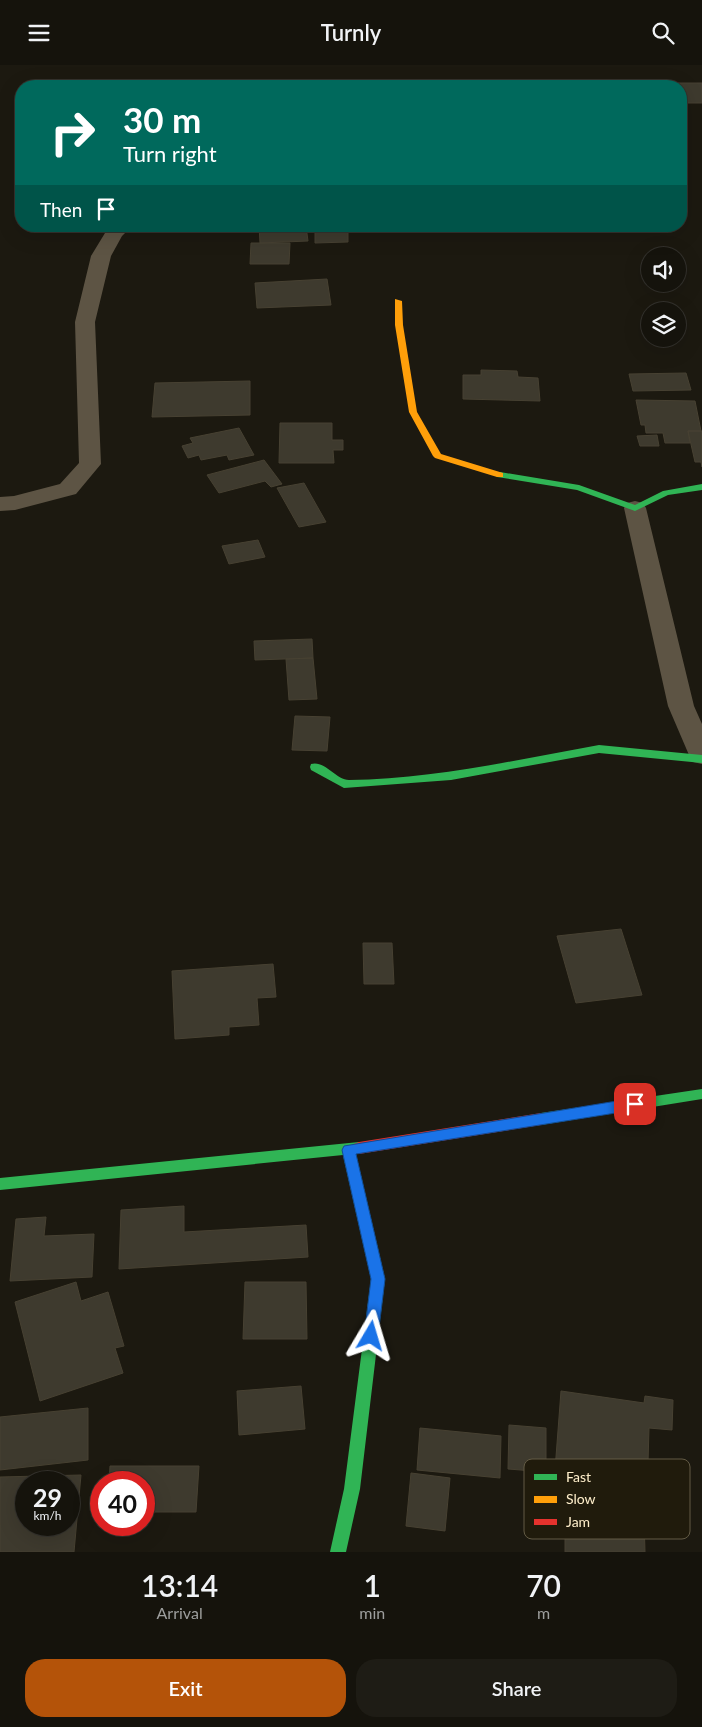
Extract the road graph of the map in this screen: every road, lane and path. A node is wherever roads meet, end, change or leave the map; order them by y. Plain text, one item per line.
1 (115, 232) edge
2 (398, 301) dead end
3 (702, 487) edge
4 (0, 504) edge
5 (635, 508) junction
6 (702, 757) edge
7 (315, 767) dead end
8 (702, 1094) edge
9 (348, 1150) junction
10 (0, 1184) edge
11 (338, 1552) edge

1 - 4 street
2 - 5 street
3 - 5 street
5 - 6 street
6 - 7 street
8 - 9 street
9 - 10 street
9 - 11 street

